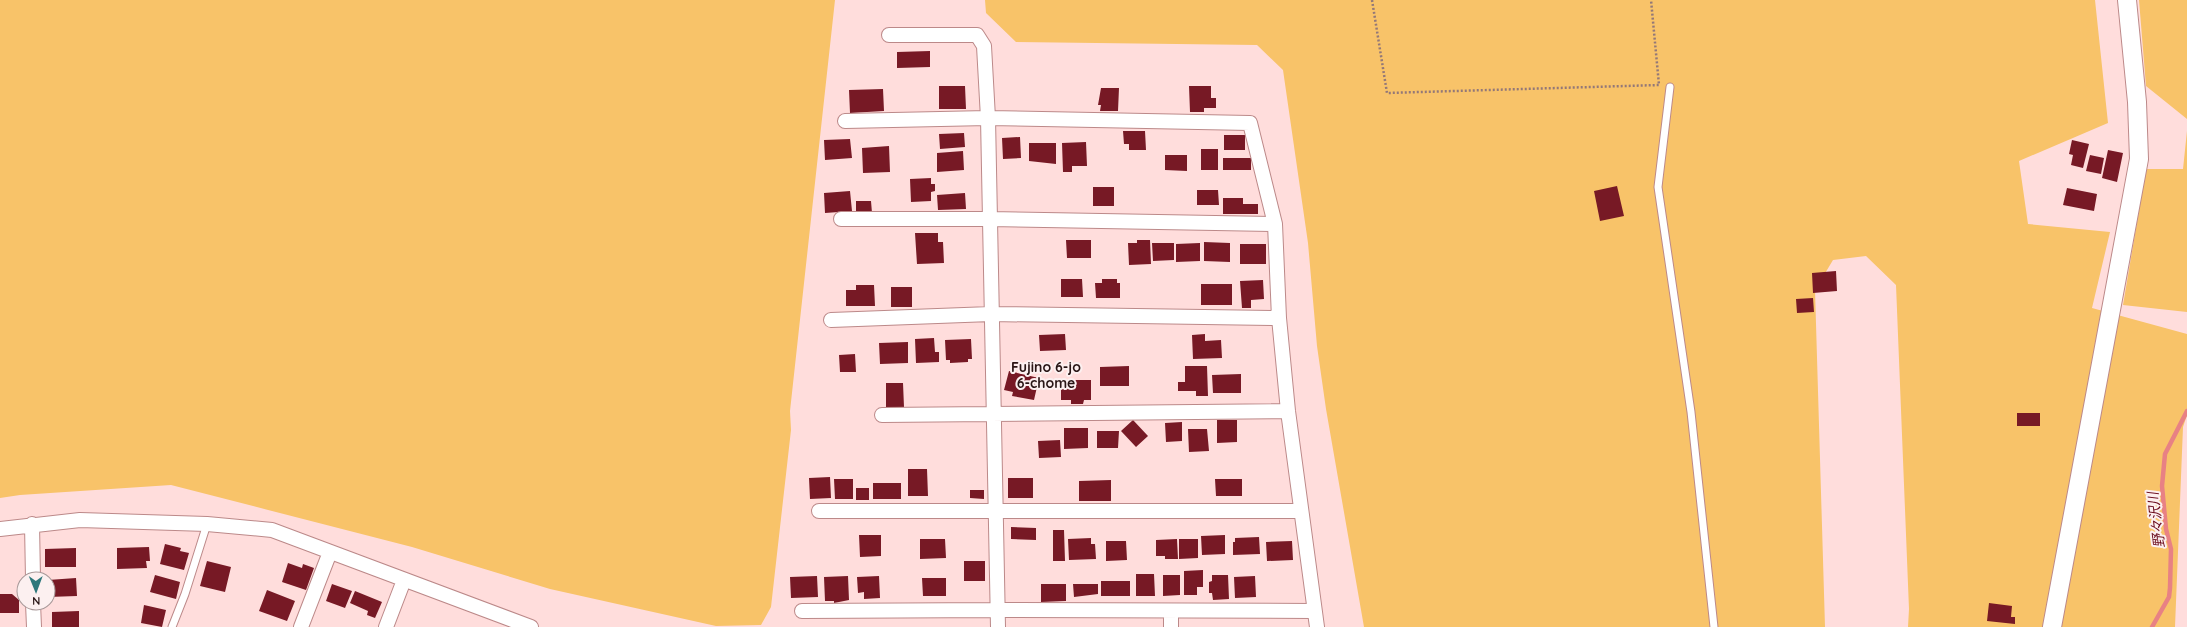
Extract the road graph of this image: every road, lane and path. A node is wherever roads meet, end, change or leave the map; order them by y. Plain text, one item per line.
1 (1372, 0) edge
2 (1651, 0) edge
3 (2127, 0) edge
4 (889, 35) dead end
5 (1670, 87) dead end
6 (988, 118) junction
7 (845, 121) dead end
8 (841, 219) dead end
9 (989, 219) junction
10 (1275, 224) junction
11 (991, 314) junction
12 (1279, 318) junction
13 (832, 320) dead end
14 (1288, 411) junction
15 (994, 412) junction
16 (882, 415) dead end
17 (996, 510) junction
18 (819, 511) dead end
19 (1301, 511) junction
20 (32, 524) junction
21 (207, 524) junction
22 (0, 529) edge
23 (330, 552) junction
24 (33, 571) edge
25 (404, 580) junction
26 (998, 610) junction
27 (33, 611) edge
28 (802, 611) dead end
29 (1171, 611) junction
30 (1314, 611) junction
31 (34, 627) edge
32 (172, 627) edge
33 (301, 627) edge
34 (386, 627) edge
35 (531, 627) edge
36 (998, 627) edge
37 (1171, 627) edge
38 (1317, 627) edge
39 (1714, 627) edge
40 (2052, 627) edge

1 - 2 path
3 - 40 street
4 - 6 street
5 - 39 lane
6 - 7 street
6 - 9 street
6 - 10 street
8 - 9 street
9 - 10 street
9 - 11 street
10 - 12 street
11 - 12 street
11 - 13 street
11 - 15 street
12 - 14 street
14 - 15 street
14 - 19 street
15 - 16 street
15 - 17 street
17 - 18 street
17 - 19 street
17 - 26 street
19 - 30 street
20 - 21 street
20 - 22 street
20 - 24 street
21 - 23 street
21 - 32 lane
23 - 25 street
23 - 33 street
25 - 34 street
25 - 35 street
26 - 28 street
26 - 29 street
26 - 36 street
27 - 31 street
29 - 30 street
29 - 37 street
30 - 38 street

